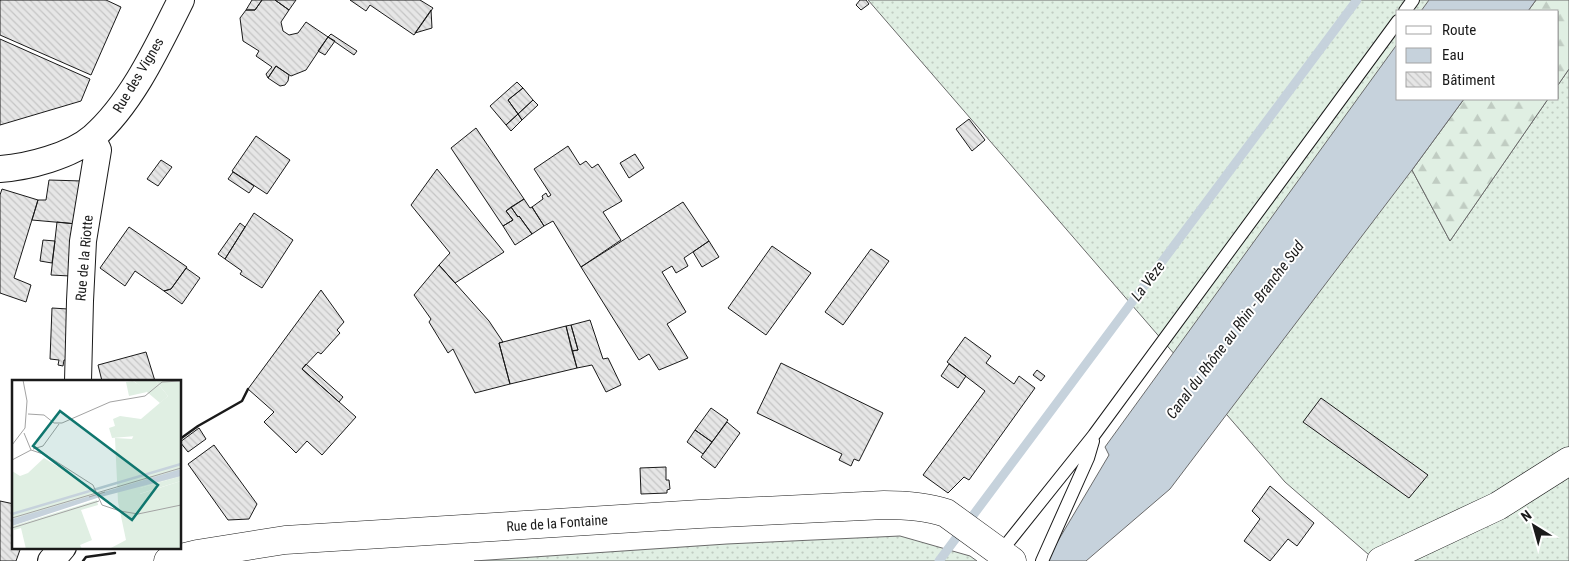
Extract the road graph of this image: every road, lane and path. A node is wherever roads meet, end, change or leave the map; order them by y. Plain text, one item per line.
1 (181, 0) edge
2 (1396, 24) edge
3 (92, 138) junction
4 (0, 169) edge
5 (78, 380) edge
6 (1094, 435) junction
7 (1569, 461) edge
8 (62, 548) edge
9 (1000, 555) edge
10 (51, 561) edge
11 (168, 561) edge
12 (1042, 561) edge
13 (1381, 561) edge

1 - 3 street, Rue des Vignes
2 - 6 lane
3 - 4 street, Rue des Vignes
3 - 5 street, Rue de la Riotte
6 - 9 lane
6 - 12 lane
7 - 13 street
8 - 10 street
9 - 11 street, Rue de la Fontaine

